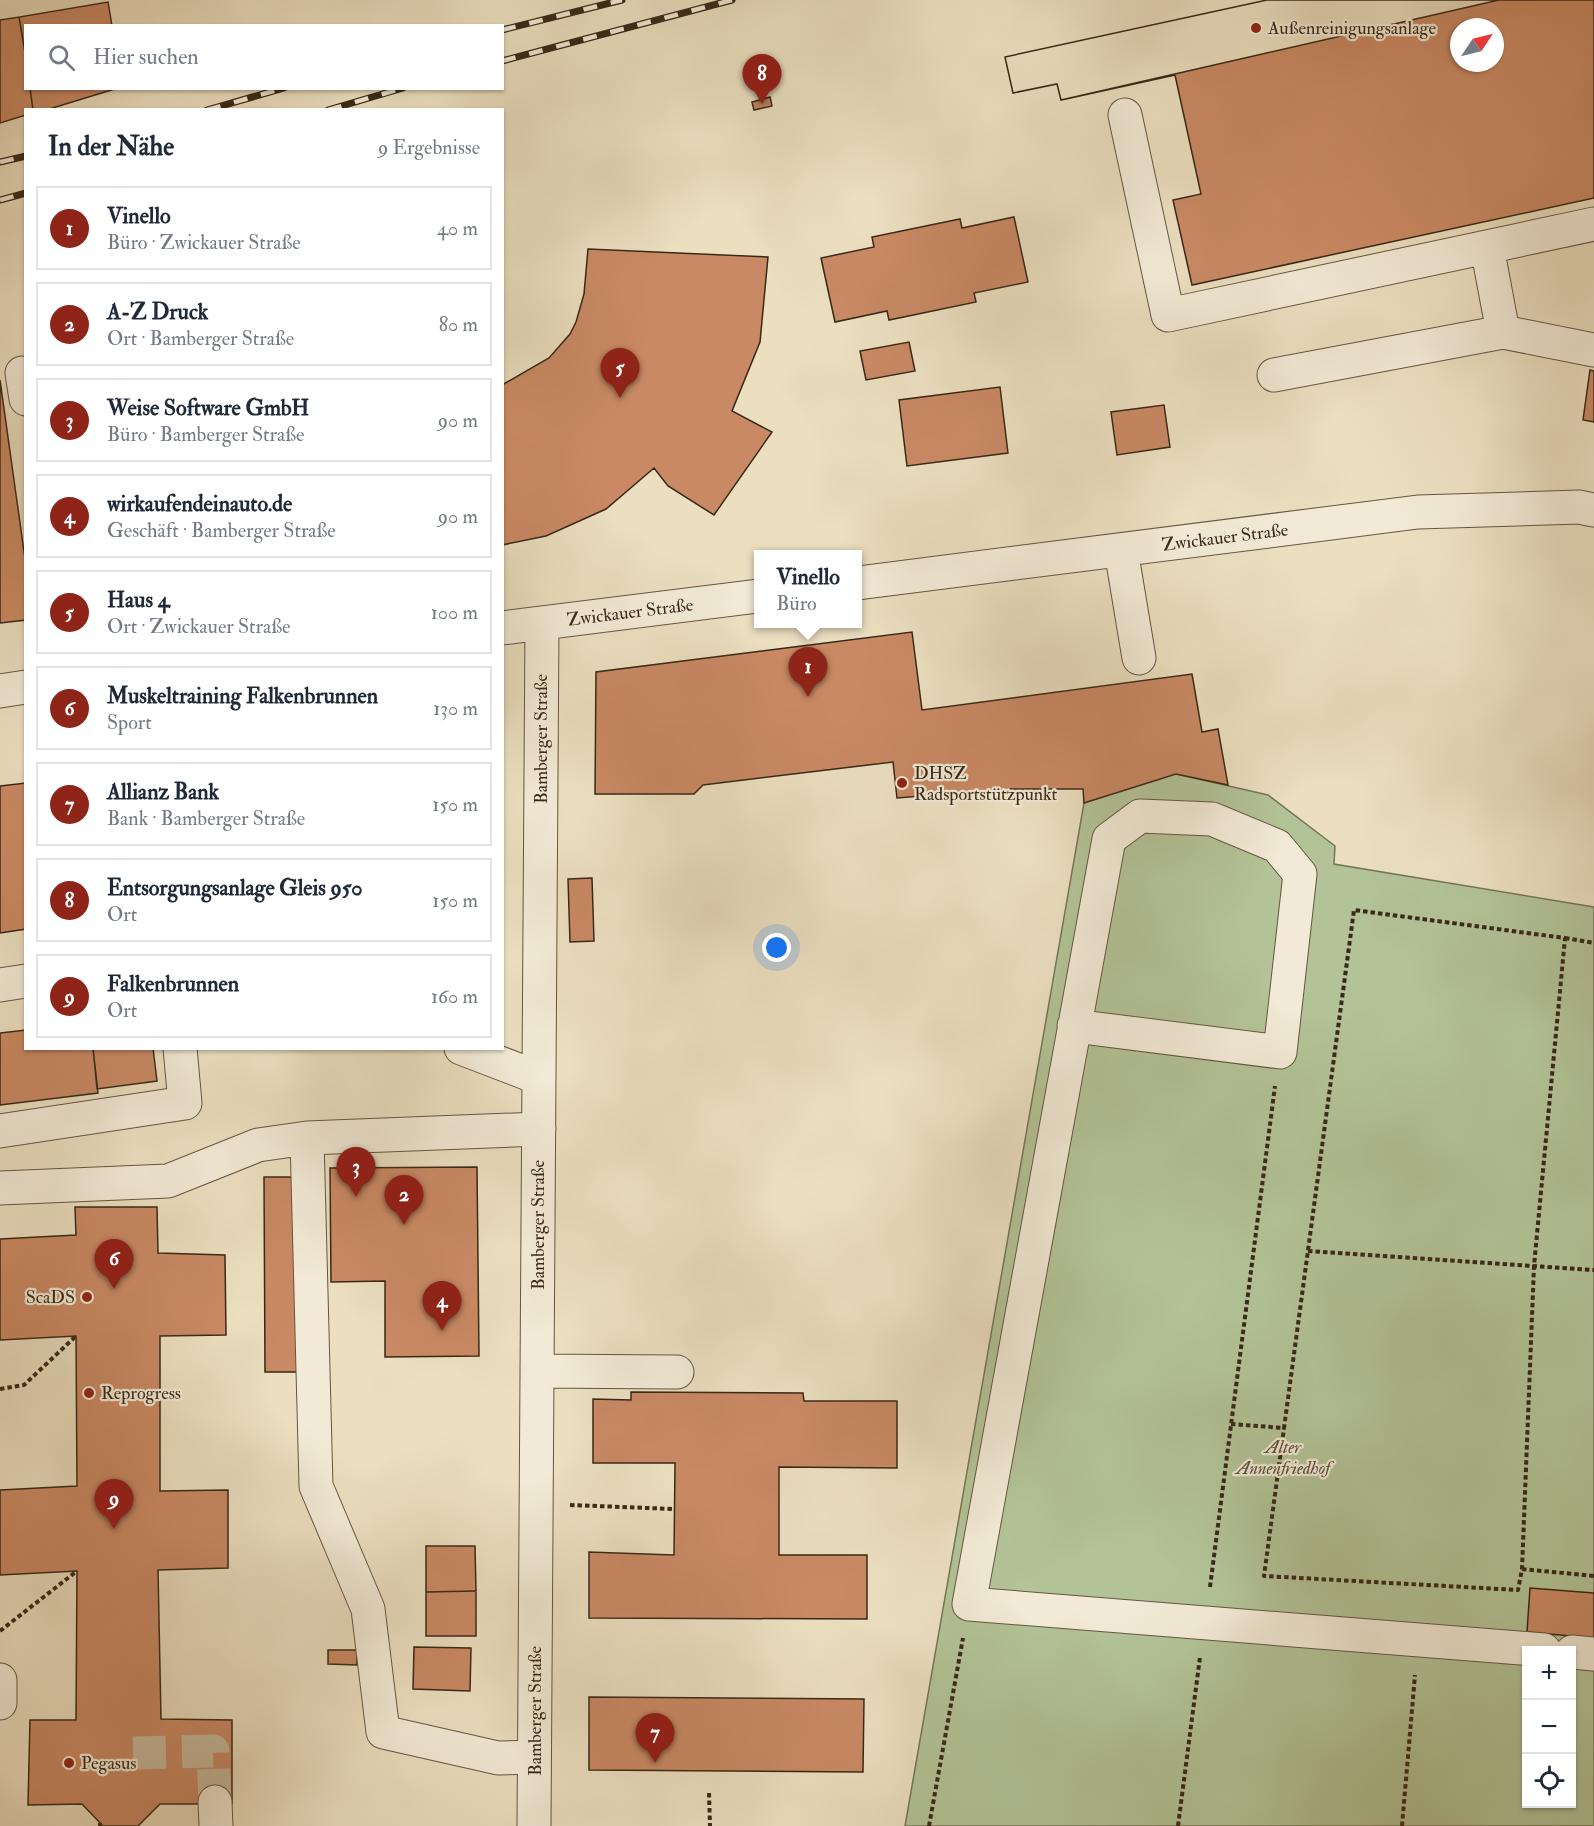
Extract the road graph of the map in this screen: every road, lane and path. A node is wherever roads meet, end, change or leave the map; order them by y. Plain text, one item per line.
1 (1125, 115) dead end
2 (1594, 224) edge
3 (1487, 247) junction
4 (1503, 332) junction
5 (1594, 350) edge
6 (1274, 375) dead end
7 (1594, 510) edge
8 (1121, 550) junction
9 (862, 582) edge
10 (754, 597) edge
11 (542, 623) junction
12 (504, 628) edge
13 (1139, 658) dead end
14 (24, 687) edge
15 (0, 691) edge
16 (1565, 938) junction
17 (1594, 943) edge
18 (24, 981) edge
19 (0, 985) edge
20 (1074, 1026) junction
21 (180, 1050) edge
22 (466, 1050) edge
23 (1280, 1052) junction
24 (539, 1078) junction
25 (539, 1129) junction
26 (0, 1131) edge
27 (307, 1138) junction
28 (0, 1188) edge
29 (1308, 1251) junction
30 (1534, 1266) junction
31 (1594, 1270) edge
32 (76, 1336) dead end
33 (537, 1371) junction
34 (677, 1372) dead end
35 (0, 1389) edge
36 (1231, 1424) junction
37 (1284, 1428) junction
38 (568, 1505) dead end
39 (674, 1509) dead end
40 (1522, 1569) junction
41 (78, 1571) dead end
42 (1594, 1576) edge
43 (969, 1604) junction
44 (1205, 1625) junction
45 (0, 1630) edge
46 (1418, 1641) junction
47 (1522, 1648) edge
48 (1576, 1653) edge
49 (1594, 1654) edge
50 (0, 1680) edge
51 (0, 1703) edge
52 (534, 1757) junction
53 (709, 1793) dead end
54 (534, 1826) edge
55 (710, 1826) edge
56 (929, 1826) edge
57 (1178, 1826) edge
58 (1402, 1826) edge

1 - 3 street
2 - 3 street
3 - 4 street
4 - 5 street
4 - 6 street
7 - 8 street, Zwickauer Straße
8 - 9 street, Zwickauer Straße
8 - 13 street
10 - 11 street, Zwickauer Straße
11 - 12 street, Zwickauer Straße
11 - 24 street, Bamberger Straße
14 - 15 street
16 - 17 path
16 - 29 path
16 - 30 path
18 - 19 street
20 - 23 street
20 - 23 street
20 - 43 street
21 - 26 street
22 - 24 street
23 - 36 path
24 - 25 street, Bamberger Straße
25 - 27 street
25 - 33 street, Bamberger Straße
27 - 28 street
27 - 52 street
29 - 30 path
29 - 37 path
30 - 31 path
30 - 40 path
32 - 35 path
33 - 34 street
33 - 52 street, Bamberger Straße
36 - 37 path
36 - 44 path
37 - 40 path
38 - 39 path
40 - 42 path
41 - 45 path
43 - 44 street
43 - 56 path
44 - 46 street
44 - 57 path
46 - 47 street
46 - 58 path
48 - 49 street
50 - 51 street
52 - 54 street, Bamberger Straße
53 - 55 path

